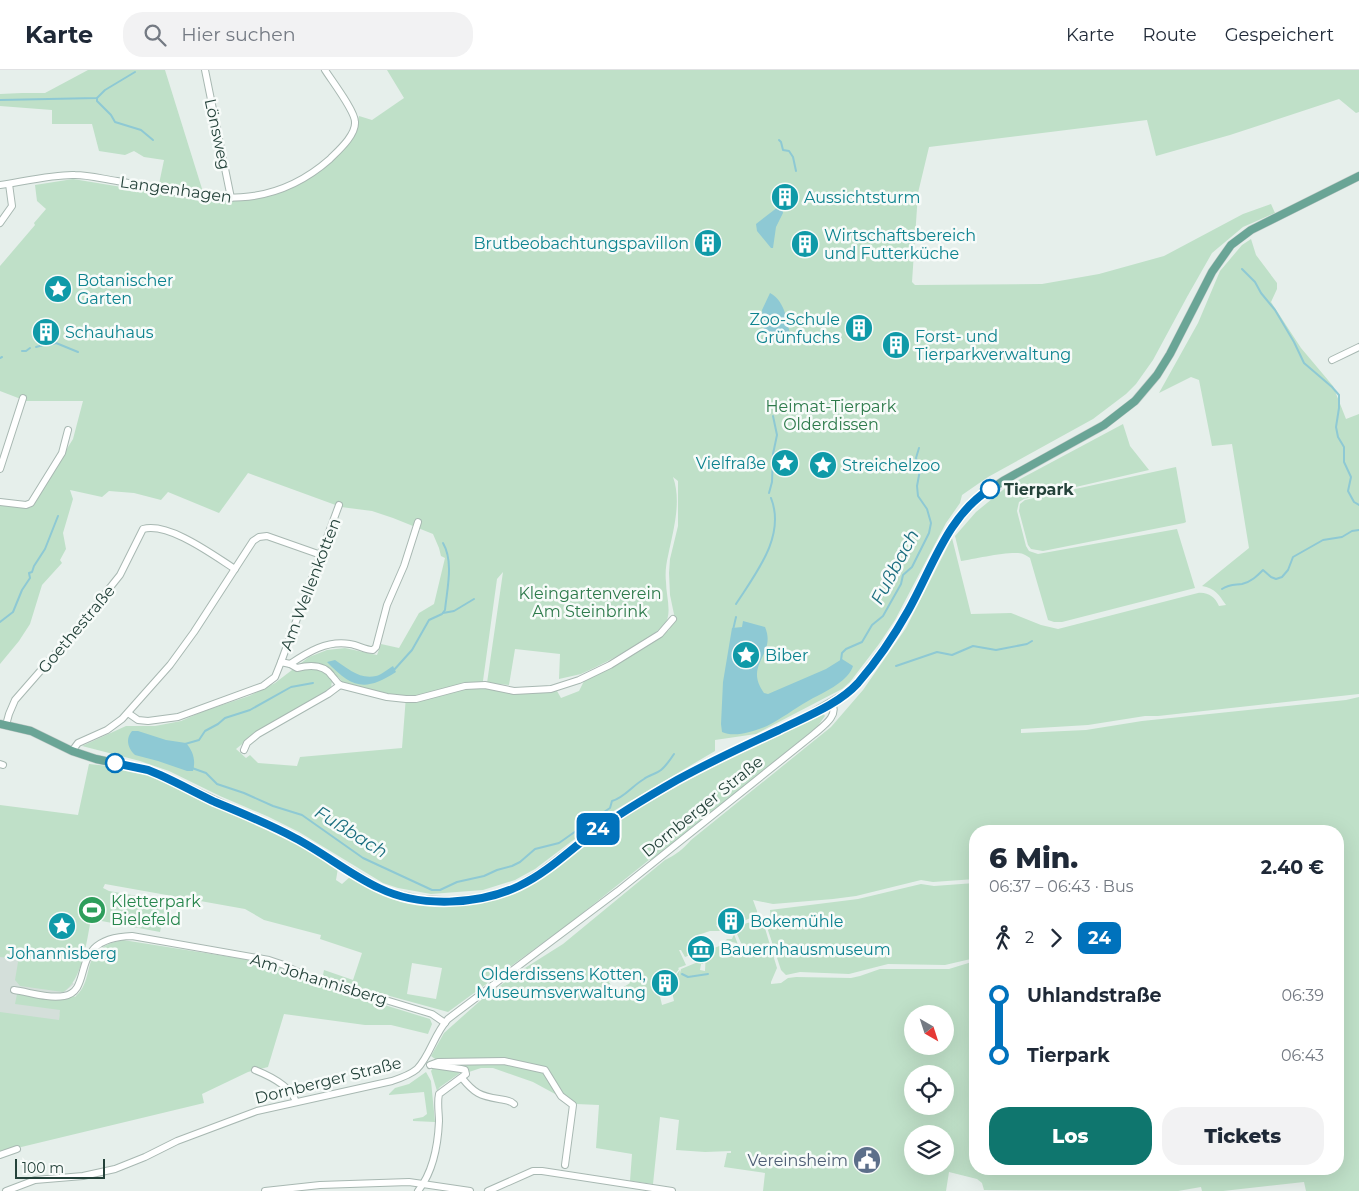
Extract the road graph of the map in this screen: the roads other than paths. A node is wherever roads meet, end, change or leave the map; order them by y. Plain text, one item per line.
1 (205, 70) edge
2 (325, 70) edge
3 (1359, 177) edge
4 (9, 184) junction
5 (0, 185) edge
6 (231, 198) junction
7 (0, 223) edge
8 (1359, 347) edge
9 (1332, 360) dead end
10 (23, 398) dead end
11 (68, 430) dead end
12 (0, 469) edge
13 (0, 502) edge
14 (339, 505) dead end
15 (418, 522) dead end
16 (321, 555) junction
17 (235, 569) junction
18 (673, 620) dead end
19 (281, 662) junction
20 (290, 664) junction
21 (340, 685) junction
22 (832, 703) junction
23 (128, 713) junction
24 (3, 724) edge
25 (244, 750) dead end
26 (72, 751) junction
27 (14, 990) dead end
28 (445, 1022) junction
29 (422, 1062) junction
30 (430, 1065) junction
31 (255, 1070) dead end
32 (464, 1075) junction
33 (296, 1102) junction
34 (514, 1104) dead end
35 (17, 1149) dead end
36 (0, 1155) edge
37 (565, 1165) dead end
38 (420, 1188) edge
39 (6, 1191) edge
40 (265, 1191) edge
41 (470, 1191) edge
42 (488, 1191) edge
43 (672, 1191) edge

1 - 6 street, Lönsweg
2 - 6 street, Langenhagen
3 - 22 main road
4 - 5 street, Langenhagen
4 - 6 street, Langenhagen
4 - 7 street
8 - 9 street
10 - 12 street
11 - 13 street
14 - 16 street, Am Wellenkotten
15 - 20 street
16 - 17 street
16 - 19 street, Am Wellenkotten
17 - 23 street
17 - 24 street, Goethestraße
18 - 21 street
19 - 20 street
19 - 23 street, Am Wellenkotten
20 - 21 street
21 - 25 street
22 - 26 main road
22 - 28 street, Dornberger Straße
23 - 26 street
24 - 26 main road
27 - 28 street, Am Johannisberg
28 - 29 street, Dornberger Straße
29 - 30 street
29 - 33 street, Dornberger Straße
30 - 32 street
30 - 37 street
31 - 33 street
32 - 34 street
32 - 38 street
33 - 39 street, Dornberger Straße
35 - 36 street
38 - 40 street
38 - 41 street
42 - 43 street

